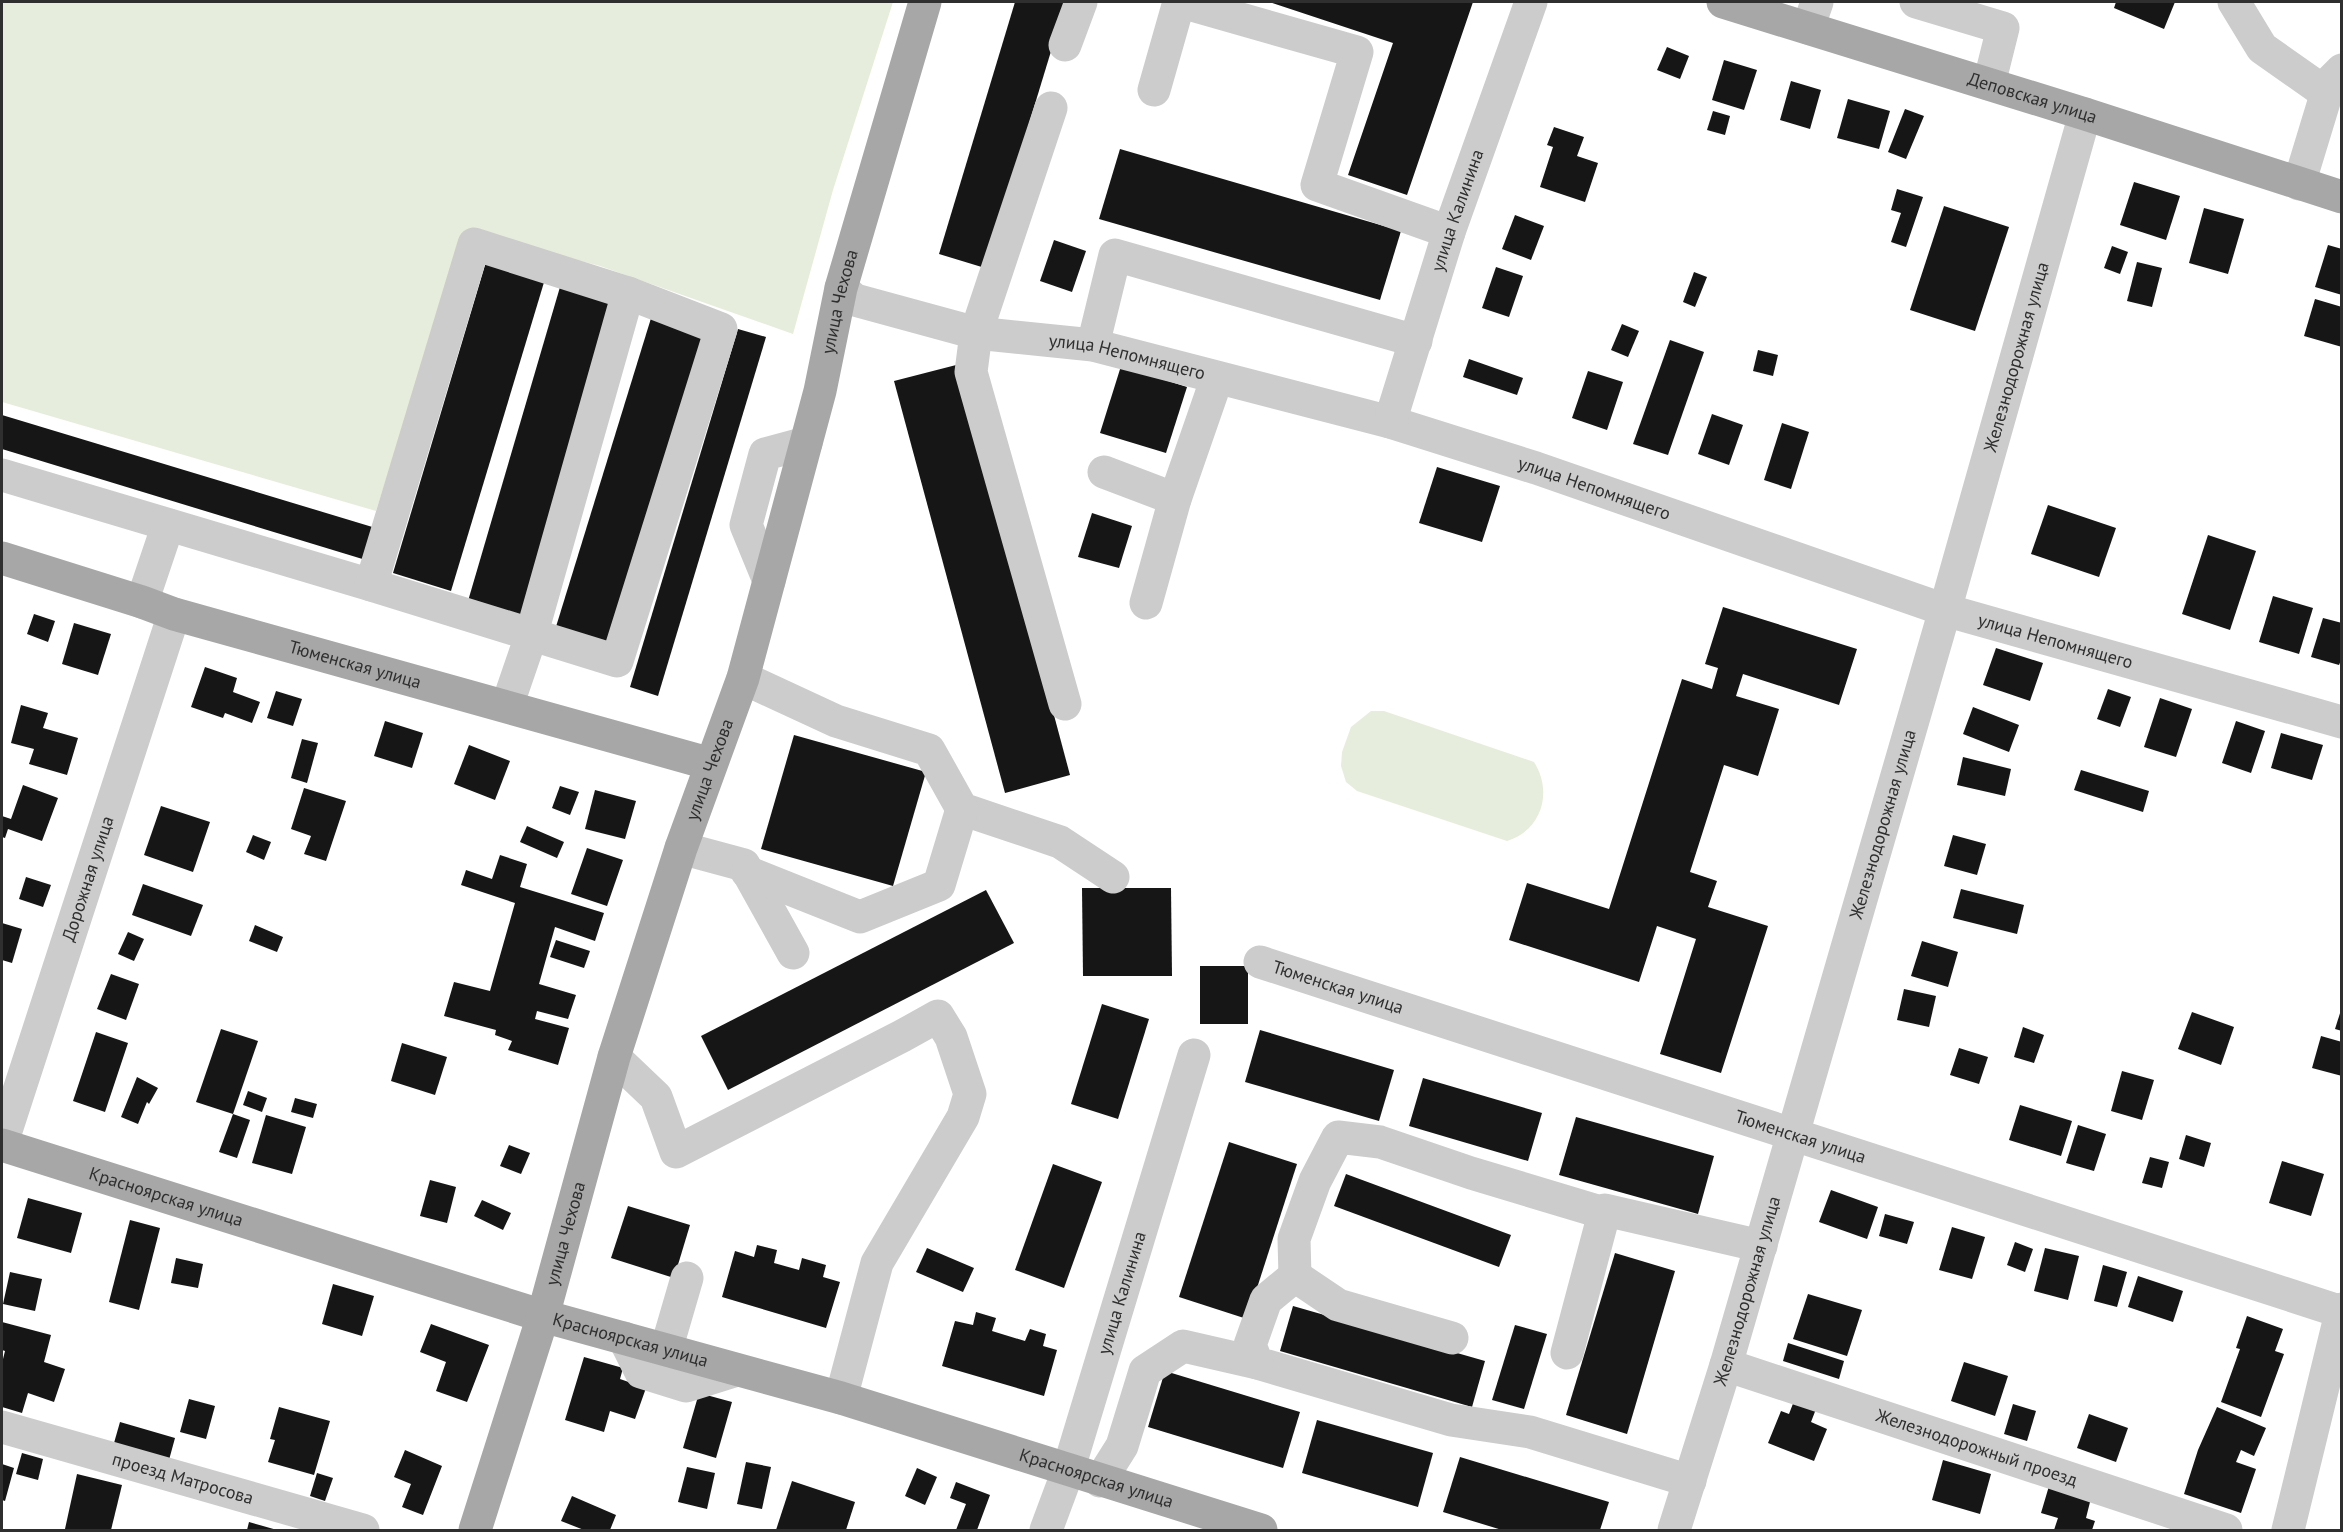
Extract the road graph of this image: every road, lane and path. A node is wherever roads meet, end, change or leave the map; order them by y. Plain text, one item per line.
1 (925, 2) edge
2 (1081, 2) edge
3 (1180, 2) edge
4 (1531, 2) edge
5 (1723, 2) edge
6 (1916, 2) edge
7 (2234, 2) edge
8 (1812, 15) edge
9 (1065, 45) dead end
10 (2334, 81) edge
11 (1989, 84) junction
12 (1154, 90) dead end
13 (1052, 108) dead end
14 (2085, 114) junction
15 (2299, 184) junction
16 (2342, 197) edge
17 (1449, 232) junction
18 (841, 288) junction
19 (628, 293) junction
20 (976, 333) junction
21 (1416, 341) junction
22 (1094, 345) junction
23 (1217, 378) junction
24 (1390, 422) junction
25 (1104, 472) dead end
26 (2, 475) edge
27 (1175, 499) junction
28 (168, 525) junction
29 (2, 558) edge
30 (371, 585) junction
31 (142, 602) junction
32 (1146, 603) dead end
33 (1945, 610) junction
34 (174, 614) junction
35 (531, 636) junction
36 (743, 678) junction
37 (1065, 704) dead end
38 (507, 706) junction
39 (2342, 722) edge
40 (711, 764) junction
41 (962, 809) junction
42 (681, 848) junction
43 (747, 872) junction
44 (1113, 877) dead end
45 (793, 953) dead end
46 (1260, 962) dead end
47 (1194, 1055) dead end
48 (614, 1057) junction
49 (1792, 1135) junction
50 (2, 1144) edge
51 (1604, 1213) junction
52 (1761, 1246) junction
53 (1295, 1276) junction
54 (687, 1278) dead end
55 (2341, 1311) edge
56 (543, 1316) junction
57 (624, 1338) junction
58 (1452, 1338) dead end
59 (666, 1350) junction
60 (1567, 1353) dead end
61 (1257, 1363) junction
62 (1726, 1365) junction
63 (736, 1370) junction
64 (841, 1398) junction
65 (2, 1427) edge
66 (1068, 1471) junction
67 (1100, 1481) junction
68 (1690, 1481) junction
69 (363, 1530) edge
70 (475, 1530) edge
71 (1047, 1530) edge
72 (1261, 1530) edge
73 (1674, 1530) edge
74 (2226, 1530) edge
75 (2288, 1530) edge

1 - 18 main road, улица Чехова
2 - 9 street
3 - 12 street
3 - 17 street
4 - 17 street, улица Калинина
5 - 8 main road, Деповская улица
6 - 11 street
7 - 10 street
8 - 11 main road, Деповская улица
10 - 15 street
11 - 14 main road, Деповская улица
13 - 20 street
14 - 15 main road, Деповская улица
14 - 33 street, Железнодорожная улица
15 - 16 main road, Деповская улица
17 - 21 street, улица Калинина
18 - 20 street, улица Непомнящего
18 - 36 main road, улица Чехова
19 - 30 street
19 - 35 street
19 - 35 street
20 - 22 street, улица Непомнящего
20 - 37 street
21 - 22 street
21 - 24 street, улица Калинина
22 - 23 street, улица Непомнящего
23 - 24 street, улица Непомнящего
23 - 27 street
24 - 33 street, улица Непомнящего
25 - 27 street
26 - 28 street
27 - 32 street
28 - 30 street
28 - 31 street
29 - 31 main road, Тюменская улица
30 - 35 street
31 - 34 main road, Тюменская улица
33 - 39 street, улица Непомнящего
33 - 49 street, Железнодорожная улица
34 - 38 main road, Тюменская улица
34 - 50 street, Дорожная улица
35 - 38 street
36 - 40 main road, улица Чехова
36 - 41 street
38 - 40 main road, Тюменская улица
40 - 42 main road, улица Чехова
41 - 43 street
41 - 44 street
42 - 43 street
42 - 48 main road, улица Чехова
43 - 45 street
46 - 49 street, Тюменская улица
47 - 66 street, улица Калинина
48 - 56 main road, улица Чехова
48 - 64 street
49 - 52 street, Железнодорожная улица
49 - 55 street, Тюменская улица
50 - 56 main road, Красноярская улица
51 - 52 street
51 - 53 street
51 - 60 street
52 - 62 street, Железнодорожная улица
53 - 58 street
53 - 61 street
54 - 59 street
55 - 75 street
56 - 57 main road, Красноярская улица
56 - 70 main road, улица Чехова
57 - 59 main road, Красноярская улица
57 - 63 street
59 - 63 main road, Красноярская улица
61 - 67 street
61 - 68 street
62 - 68 street, Железнодорожная улица
62 - 74 street, Железнодорожный проезд
63 - 64 main road, Красноярская улица
64 - 66 main road, Красноярская улица
65 - 69 street, проезд Матросова
66 - 67 main road, Красноярская улица
66 - 71 street, улица Калинина
67 - 72 main road, Красноярская улица
68 - 73 street, Железнодорожная улица

